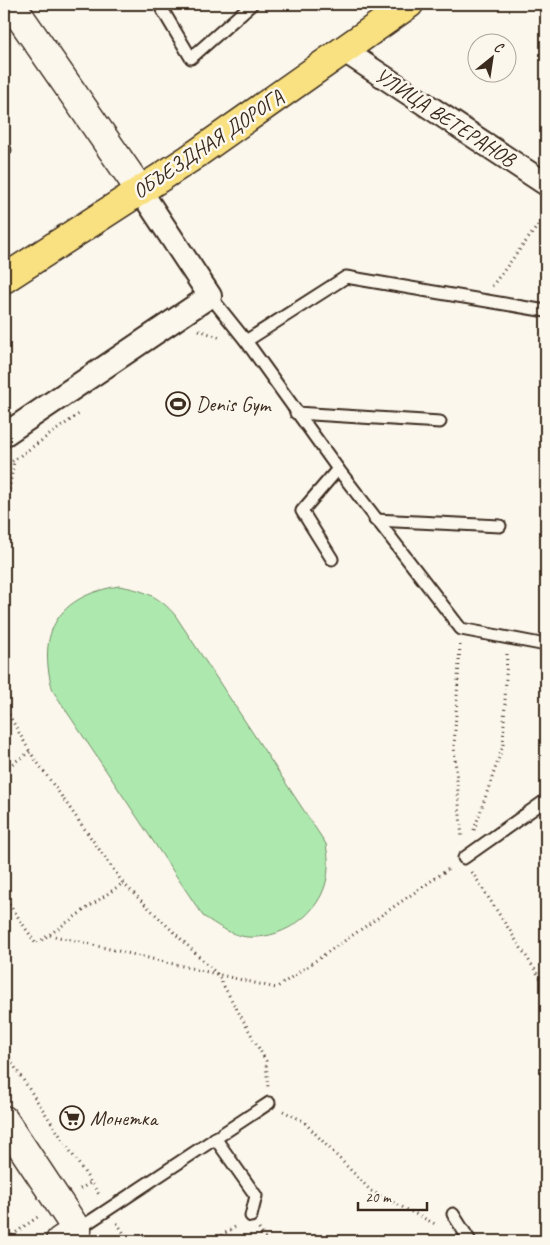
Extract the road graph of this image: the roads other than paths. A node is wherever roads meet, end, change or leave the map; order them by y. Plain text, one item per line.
1 (11, 4) edge
2 (159, 4) edge
3 (252, 4) edge
4 (408, 4) edge
5 (343, 50) junction
6 (546, 184) edge
7 (140, 190) junction
8 (4, 279) edge
9 (210, 296) junction
10 (546, 311) edge
11 (246, 341) junction
12 (296, 413) junction
13 (440, 422) dead end
14 (4, 435) edge
15 (338, 469) junction
16 (376, 520) junction
17 (500, 526) dead end
18 (332, 559) dead end
19 (546, 645) edge
20 (546, 800) edge
21 (464, 858) road end
22 (269, 1103) road end
23 (4, 1120) edge
24 (215, 1138) junction
25 (453, 1214) dead end
26 (251, 1216) road end
27 (74, 1237) edge
28 (470, 1241) edge

1 - 7 street
2 - 3 lane
4 - 5 main road, ОБЪЕЗДНАЯ ДОРОГА
5 - 6 street, УЛИЦА ВЕТЕРАНОВ
5 - 7 main road, ОБЪЕЗДНАЯ ДОРОГА
7 - 8 main road, ОБЪЕЗДНАЯ ДОРОГА
7 - 9 street
9 - 11 lane
9 - 14 street
10 - 11 lane
11 - 12 lane
12 - 13 lane
12 - 15 lane
15 - 16 lane
15 - 18 lane
16 - 17 lane
16 - 19 lane
20 - 21 lane
22 - 24 lane
23 - 27 street
24 - 26 lane
24 - 27 lane
25 - 28 lane

